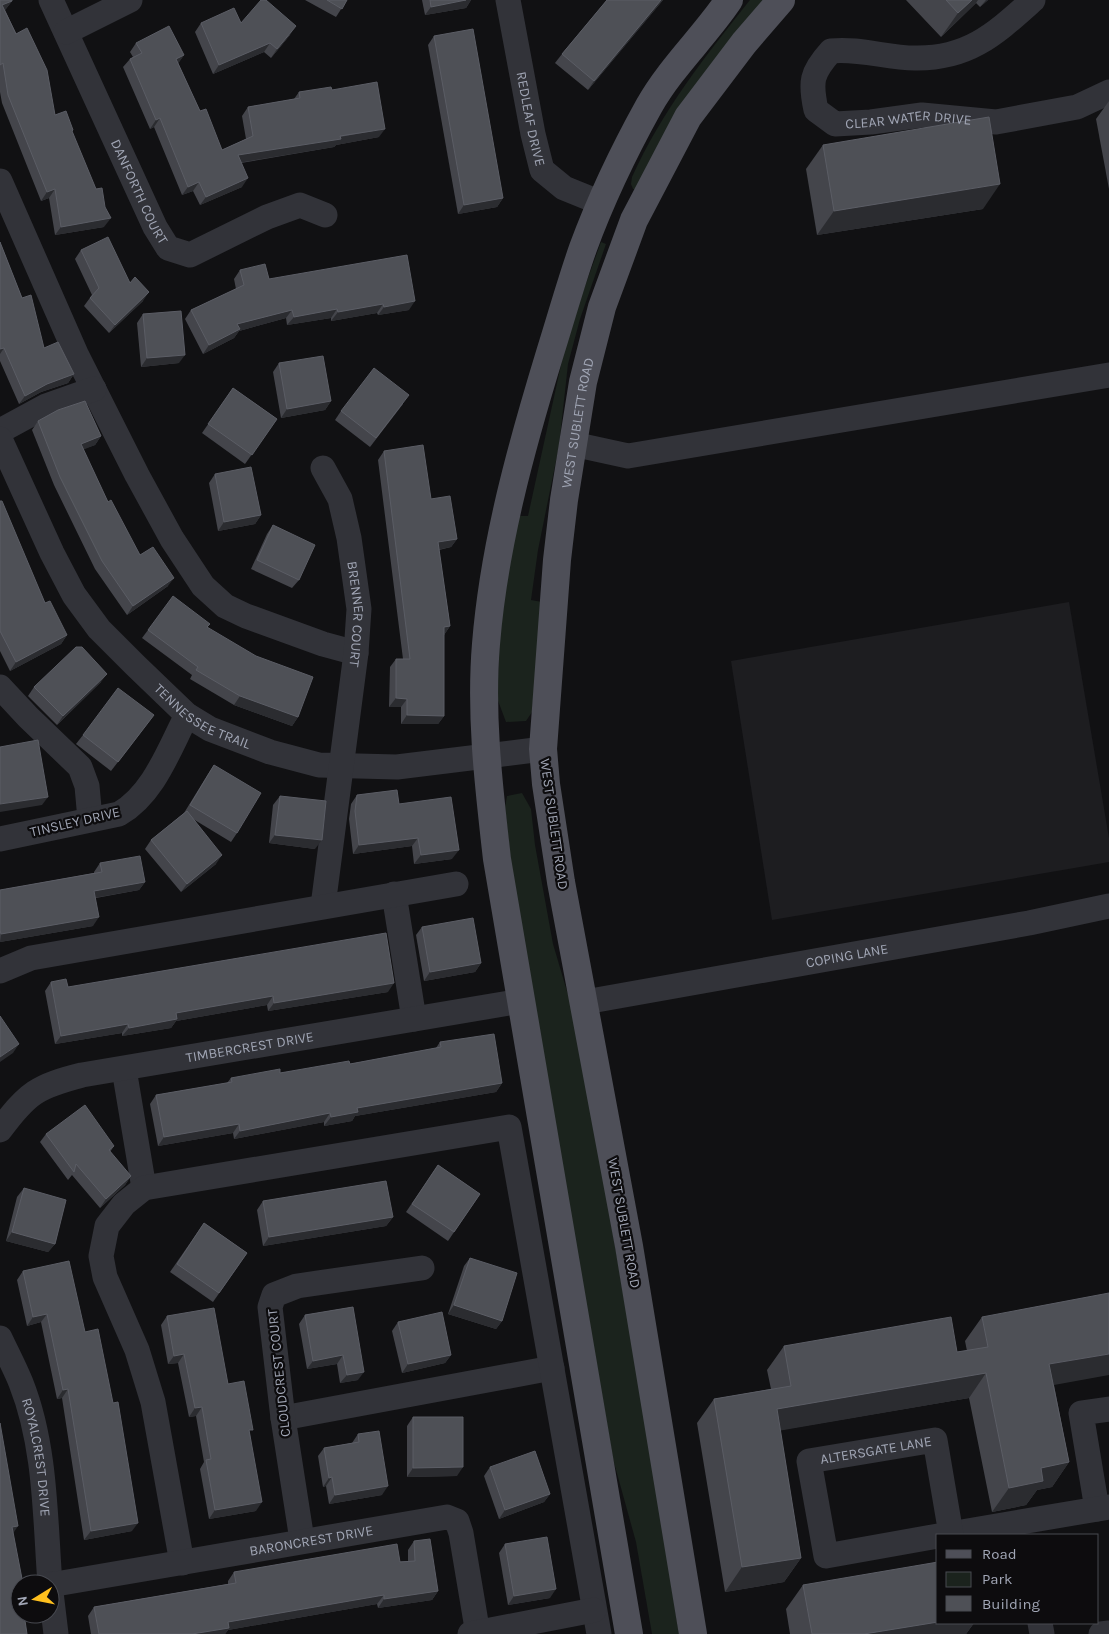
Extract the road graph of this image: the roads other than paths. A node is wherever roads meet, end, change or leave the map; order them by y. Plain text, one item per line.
1 (51, 0) edge
2 (130, 0) edge
3 (729, 0) edge
4 (781, 0) edge
5 (1033, 0) edge
6 (514, 2) edge
7 (66, 32) junction
8 (1109, 92) edge
9 (0, 181) edge
10 (601, 204) junction
11 (325, 215) dead end
12 (634, 220) junction
13 (1109, 374) edge
14 (94, 389) junction
15 (0, 430) edge
16 (0, 439) edge
17 (573, 444) junction
18 (323, 468) dead end
19 (356, 653) junction
20 (2, 692) edge
21 (187, 715) junction
22 (543, 749) junction
23 (485, 757) junction
24 (341, 765) junction
25 (90, 819) junction
26 (0, 839) edge
27 (456, 884) dead end
28 (394, 894) junction
29 (324, 906) junction
30 (1109, 906) edge
31 (0, 971) edge
32 (521, 1002) junction
33 (584, 1002) junction
34 (414, 1019) junction
35 (124, 1070) junction
36 (0, 1130) edge
37 (144, 1188) junction
38 (422, 1268) dead end
39 (0, 1338) edge
40 (6, 1367) edge
41 (552, 1368) junction
42 (1109, 1409) edge
43 (283, 1418) junction
44 (1103, 1508) edge
45 (1026, 1529) edge
46 (944, 1534) edge
47 (958, 1534) edge
48 (936, 1536) edge
49 (302, 1540) junction
50 (182, 1563) junction
51 (49, 1574) edge
52 (60, 1582) edge
53 (594, 1610) junction
54 (475, 1634) edge
55 (599, 1634) edge
56 (629, 1634) edge
57 (693, 1634) edge

1 - 7 street, DANFORTH COURT
2 - 7 street
3 - 10 main road
4 - 12 main road, WEST SUBLETT ROAD
5 - 8 street, CLEAR WATER DRIVE
6 - 10 street, REDLEAF DRIVE
7 - 11 street, DANFORTH COURT
9 - 14 street
10 - 12 main road
10 - 23 main road
12 - 17 main road, WEST SUBLETT ROAD
13 - 17 street
14 - 15 street
14 - 19 street
16 - 21 street, TENNESSEE TRAIL
17 - 22 main road, WEST SUBLETT ROAD
18 - 19 street, BRENNER COURT
19 - 24 street, BRENNER COURT
20 - 25 street
21 - 24 street, TENNESSEE TRAIL
21 - 25 street, TINSLEY DRIVE
22 - 23 street, TENNESSEE TRAIL
22 - 33 main road, WEST SUBLETT ROAD
23 - 24 street, TENNESSEE TRAIL
23 - 32 main road
24 - 29 street, BRENNER COURT
25 - 26 street, TINSLEY DRIVE
27 - 28 street
28 - 29 street
28 - 34 street
29 - 31 street
30 - 33 street, COPING LANE
32 - 34 street, TIMBERCREST DRIVE
32 - 56 main road
33 - 57 main road, WEST SUBLETT ROAD
34 - 35 street, TIMBERCREST DRIVE
35 - 36 street, TIMBERCREST DRIVE
35 - 37 street
37 - 41 street
37 - 50 street
38 - 43 street, CLOUDCREST COURT
39 - 40 street, ROYALCREST DRIVE
40 - 51 street, ROYALCREST DRIVE
41 - 43 street
41 - 53 street
42 - 44 street, ALTERSGATE LANE
43 - 49 street, CLOUDCREST COURT
44 - 45 street, ALTERSGATE LANE
45 - 47 street, ALTERSGATE LANE
46 - 48 street, ALTERSGATE LANE
49 - 50 street, BARONCREST DRIVE
49 - 54 street, BARONCREST DRIVE
50 - 52 street, BARONCREST DRIVE
53 - 54 street
53 - 55 street

